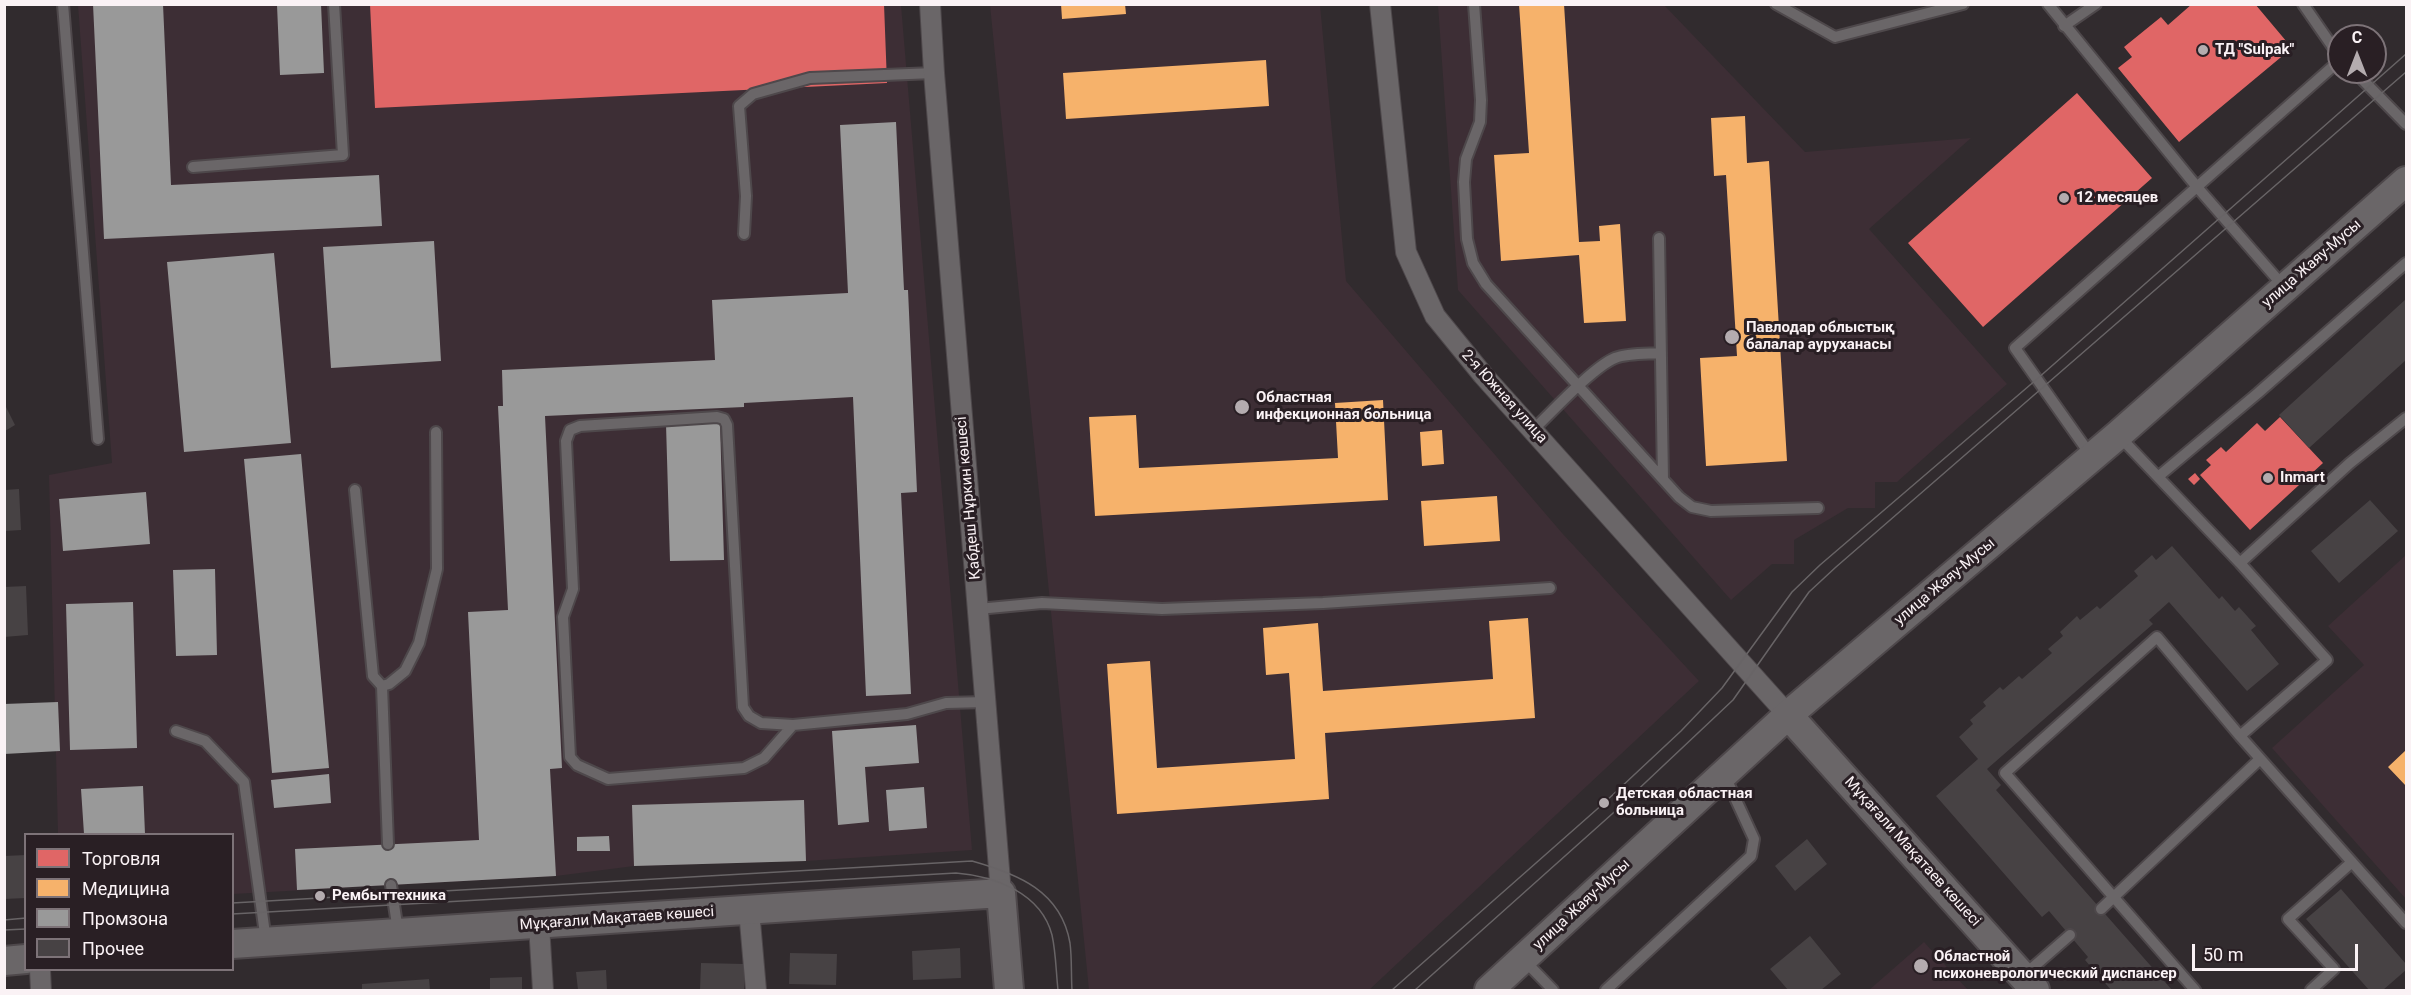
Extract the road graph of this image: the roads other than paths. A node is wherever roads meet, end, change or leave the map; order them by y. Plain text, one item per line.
1 (63, 4) edge
2 (334, 4) edge
3 (930, 4) edge
4 (1380, 4) edge
5 (1474, 4) edge
6 (1776, 4) edge
7 (1963, 4) edge
8 (2048, 4) edge
9 (2096, 4) edge
10 (2303, 4) edge
11 (2064, 26) junction
12 (2327, 39) edge
13 (2327, 72) edge
14 (934, 73) junction
15 (2367, 84) edge
16 (2406, 124) edge
17 (194, 167) dead end
18 (2406, 181) edge
19 (2197, 187) junction
20 (744, 234) dead end
21 (1659, 238) dead end
22 (2406, 263) edge
23 (2285, 288) junction
24 (1661, 353) junction
25 (1580, 387) junction
26 (2406, 418) edge
27 (1533, 430) junction
28 (436, 432) dead end
29 (2118, 435) junction
30 (98, 439) dead end
31 (2093, 457) junction
32 (2158, 476) junction
33 (1663, 478) junction
34 (355, 490) dead end
35 (1818, 508) dead end
36 (2240, 563) junction
37 (1551, 588) dead end
38 (978, 609) junction
39 (382, 686) junction
40 (986, 702) junction
41 (1788, 715) junction
42 (793, 725) junction
43 (176, 730) dead end
44 (2240, 736) junction
45 (2260, 759) junction
46 (1724, 774) junction
47 (388, 844) dead end
48 (2352, 862) junction
49 (391, 885) dead end
50 (1001, 893) junction
51 (2113, 897) junction
52 (2101, 909) dead end
53 (749, 910) junction
54 (2406, 923) edge
55 (539, 925) junction
56 (399, 934) junction
57 (2070, 935) dead end
58 (266, 941) junction
59 (234, 944) edge
60 (24, 959) edge
61 (1523, 959) junction
62 (4, 961) edge
63 (40, 971) edge
64 (2029, 983) edge
65 (41, 990) edge
66 (543, 990) edge
67 (756, 990) edge
68 (1009, 990) edge
69 (1489, 990) edge
70 (1553, 990) edge
71 (1606, 990) edge
72 (2194, 990) edge
73 (2311, 990) edge

1 - 30 lane
2 - 17 lane
3 - 14 street, Қабдеш Нұркин көшесі
4 - 27 street, 2-я Южная улица
5 - 25 lane
6 - 7 lane
8 - 11 lane
9 - 11 lane
10 - 12 lane
11 - 19 lane
13 - 19 lane
14 - 20 lane
14 - 38 street, Қабдеш Нұркин көшесі
15 - 16 lane
18 - 23 main road, улица Жаяу-Мусы
19 - 23 lane
19 - 31 lane
21 - 24 lane
22 - 32 lane
23 - 29 main road, улица Жаяу-Мусы
24 - 25 lane
24 - 33 lane
25 - 27 lane
25 - 33 lane
26 - 36 lane
27 - 41 street, 2-я Южная улица
28 - 39 lane
29 - 31 main road, улица Жаяу-Мусы
29 - 32 lane
31 - 41 main road, улица Жаяу-Мусы
32 - 36 lane
33 - 35 lane
34 - 39 lane
36 - 44 lane
37 - 38 lane
38 - 40 street, Қабдеш Нұркин көшесі
39 - 47 lane
40 - 42 lane
40 - 50 street, Қабдеш Нұркин көшесі
41 - 46 main road, улица Жаяу-Мусы
41 - 64 main road, Мұқағали Мақатаев көшесі
42 - 42 lane
43 - 58 lane
44 - 45 lane
44 - 51 lane
45 - 48 lane
45 - 51 lane
46 - 61 main road, улица Жаяу-Мусы
46 - 71 lane
48 - 54 lane
48 - 73 lane
49 - 56 lane
50 - 53 main road, Мұқағали Мақатаев көшесі
50 - 68 main road, Қабдеш Нұркин көшесі
51 - 52 lane
51 - 72 lane
53 - 55 main road, Мұқағали Мақатаев көшесі
53 - 67 street
55 - 56 main road, Мұқағали Мақатаев көшесі
55 - 66 street
56 - 58 main road, Мұқағали Мақатаев көшесі
57 - 64 lane
58 - 59 main road, Мұқағали Мақатаев көшесі
60 - 62 main road
61 - 69 main road, улица Жаяу-Мусы
61 - 70 lane
63 - 65 street

